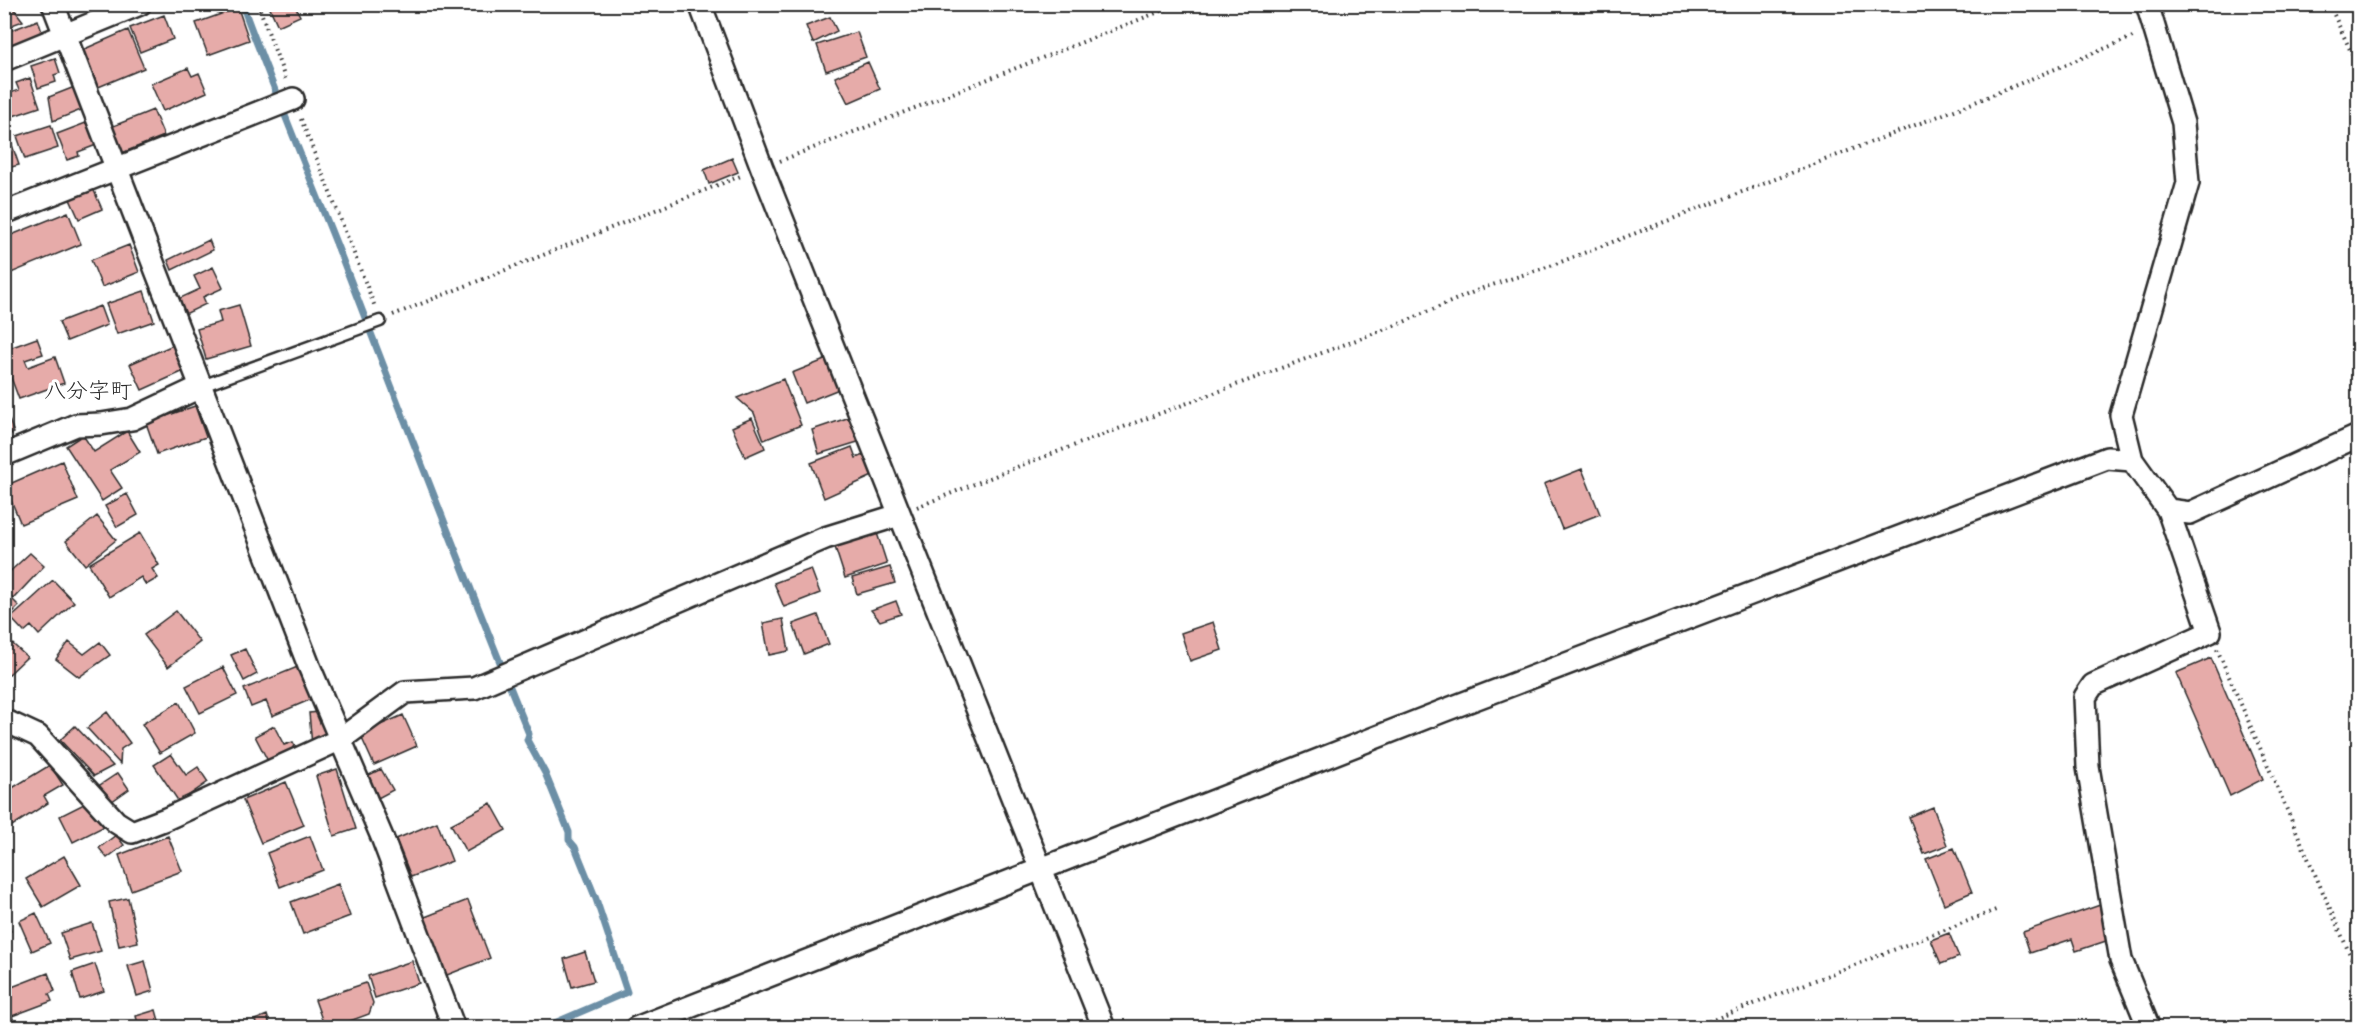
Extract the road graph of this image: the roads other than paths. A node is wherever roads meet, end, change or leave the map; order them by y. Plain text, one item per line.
1 (53, 4) edge
2 (140, 4) edge
3 (700, 4) edge
4 (2147, 4) edge
5 (65, 34) junction
6 (4, 60) edge
7 (293, 99) road end
8 (117, 169) junction
9 (4, 213) edge
10 (380, 321) road end
11 (202, 386) junction
12 (2358, 436) edge
13 (4, 455) edge
14 (2132, 460) junction
15 (2168, 510) junction
16 (900, 514) junction
17 (4, 725) edge
18 (341, 740) junction
19 (1041, 869) junction
20 (454, 1028) edge
21 (636, 1028) edge
22 (1104, 1028) edge
23 (2149, 1028) edge

1 - 5 street
2 - 5 street
3 - 16 street
4 - 14 street
5 - 6 street
5 - 8 street
7 - 8 street
8 - 9 street
8 - 11 street
10 - 11 lane
11 - 13 street
11 - 18 street
12 - 15 street
14 - 15 street
14 - 19 street
15 - 23 street
16 - 18 street
16 - 19 street
17 - 18 street
18 - 20 street
19 - 21 street
19 - 22 street

